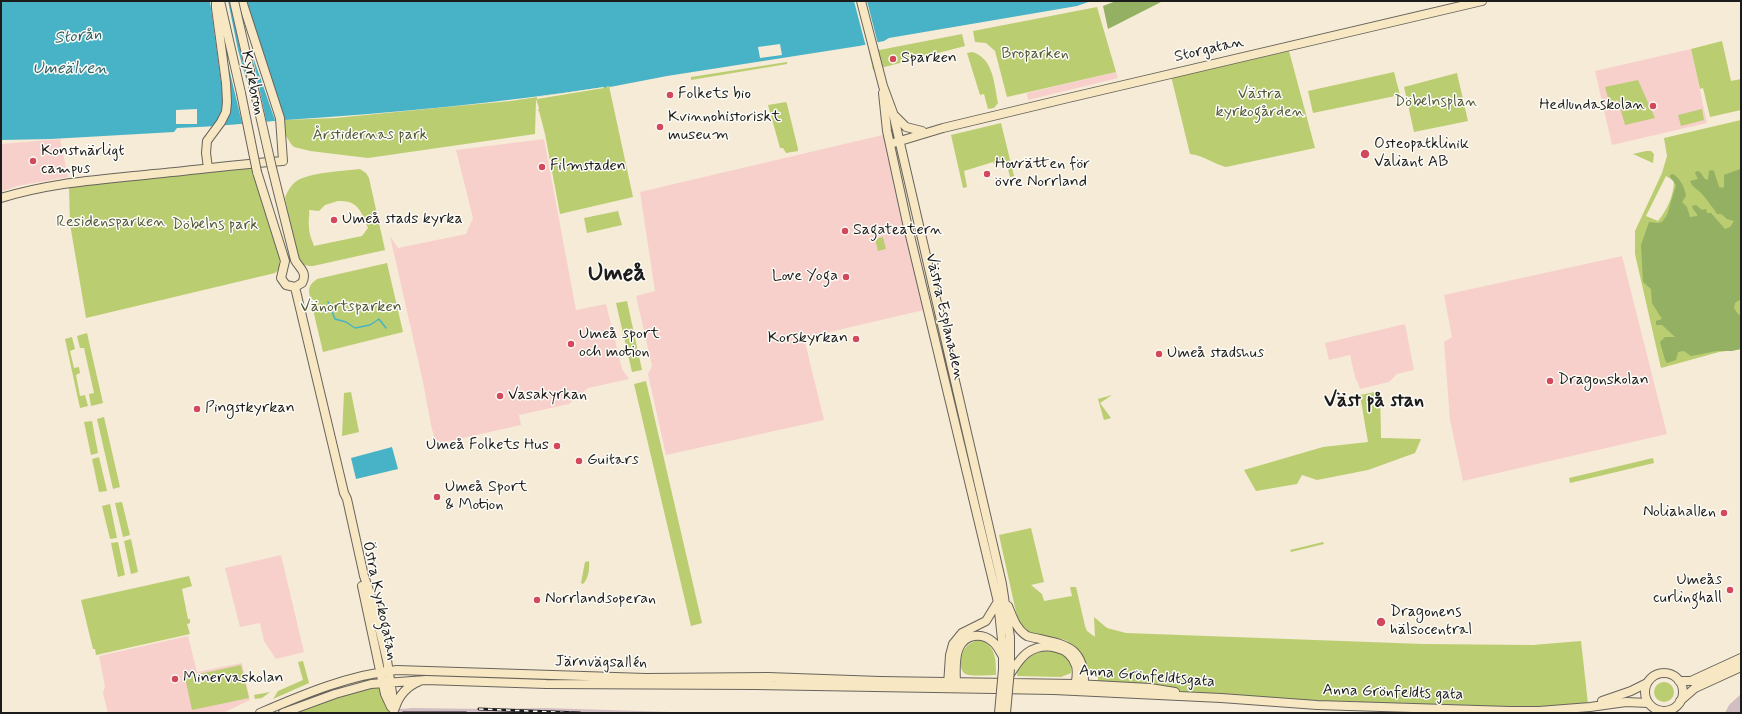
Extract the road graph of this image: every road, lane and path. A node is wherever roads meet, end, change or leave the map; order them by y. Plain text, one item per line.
1 (216, 1) edge
2 (220, 1) edge
3 (234, 1) edge
4 (242, 1) edge
5 (860, 1) edge
6 (1482, 1) edge
7 (883, 86) junction
8 (893, 113) junction
9 (943, 128) junction
10 (922, 131) junction
11 (894, 140) junction
12 (208, 168) junction
13 (1, 198) edge
14 (297, 265) junction
15 (285, 267) junction
16 (295, 287) junction
17 (1001, 600) junction
18 (1003, 656) junction
19 (1741, 658) edge
20 (1741, 667) edge
21 (1009, 671) junction
22 (385, 672) junction
23 (426, 680) junction
24 (1679, 681) junction
25 (386, 682) junction
26 (1647, 683) junction
27 (952, 685) junction
28 (1075, 687) junction
29 (1084, 688) junction
30 (1221, 698) joint
31 (1679, 702) junction
32 (1564, 708) junction
33 (1653, 708) edge
34 (260, 713) edge
35 (284, 713) edge
36 (394, 713) edge
37 (999, 713) edge
38 (1006, 713) edge
39 (1678, 713) edge

1 - 12 main road, Kyrkbron
2 - 15 main road, Kyrkbron, bridge
3 - 14 main road, Kyrkbron, bridge
4 - 12 main road, Kyrkbron
5 - 7 main road
6 - 9 main road, Storgatan
7 - 8 main road, Västra Esplanaden
7 - 11 main road, Västra Esplanaden
8 - 10 main road, Storgatan
8 - 11 main road, Västra Esplanaden
9 - 10 main road, Storgatan
9 - 11 main road, Storgatan
10 - 11 main road, Storgatan
11 - 17 main road, Västra Esplanaden
11 - 17 main road, Västra Esplanaden
12 - 13 main road
14 - 15 main road
14 - 16 main road
15 - 16 main road
16 - 22 main road, Östra Kyrkogatan
17 - 18 main road, Västra Esplanaden
17 - 21 main road, Västra Esplanaden
17 - 27 main road
17 - 29 main road
18 - 21 main road, Västra Esplanaden
18 - 27 main road
19 - 24 main road
20 - 31 main road
21 - 28 main road
21 - 37 main road, bridge
21 - 38 main road, bridge
22 - 25 main road, Östra Kyrkogatan
22 - 27 main road, Järnvägsallén
22 - 34 main road, Järnvägsallén
23 - 25 main road, Järnvägsallén
23 - 27 main road, Järnvägsallén
23 - 36 main road
24 - 26 main road
24 - 31 main road
25 - 35 main road, Järnvägsallén
25 - 36 main road, Östra Kyrkogatan
26 - 32 main road
26 - 33 main road
27 - 28 main road, Anna Grönfeldtsgata
28 - 29 main road, Anna Grönfeldtsgata
29 - 30 main road, Anna Grönfeldtsgata
30 - 32 main road, Anna Grönfeldts gata
31 - 33 main road
31 - 39 main road
32 - 33 main road

